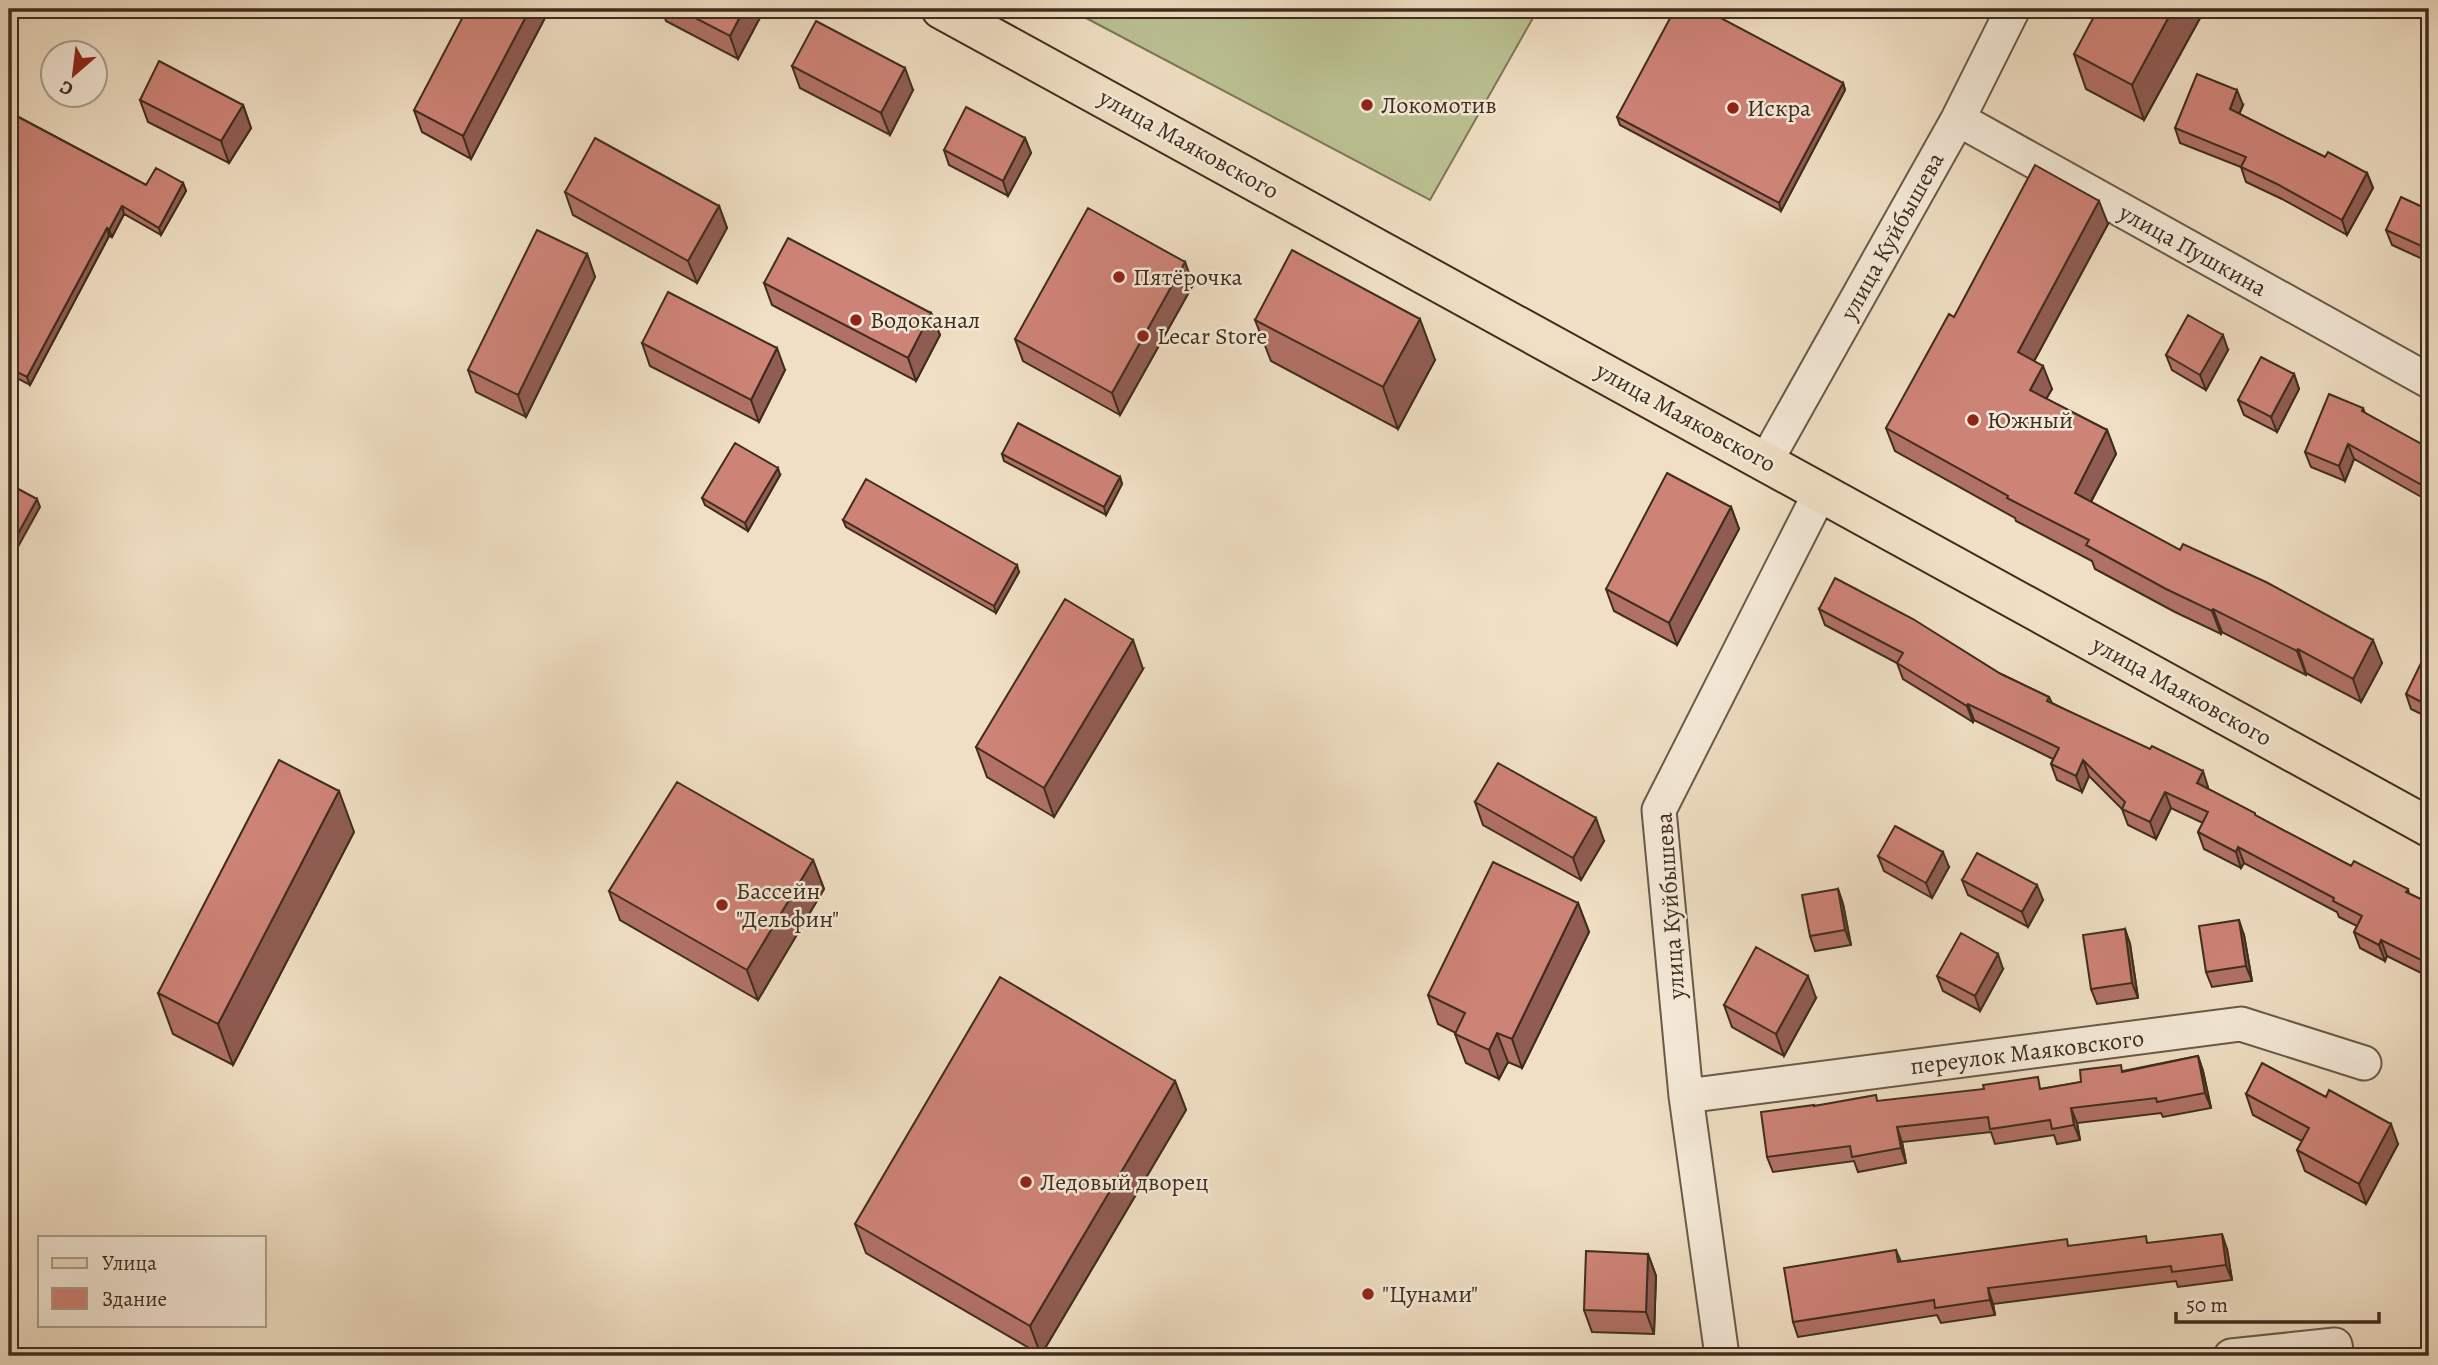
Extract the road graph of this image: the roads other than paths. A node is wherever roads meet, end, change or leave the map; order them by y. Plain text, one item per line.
1 (941, 9) edge
2 (2013, 9) edge
3 (1958, 119) junction
4 (2429, 381) edge
5 (1766, 461) junction
6 (1821, 491) junction
7 (2429, 827) edge
8 (2364, 1063) dead end
9 (1686, 1097) junction
10 (2336, 1351) edge
11 (1722, 1356) edge
12 (2231, 1356) edge

1 - 5 main road, улица Маяковского
2 - 3 street, улица Куйбышева
3 - 4 street, улица Пушкина
3 - 5 street, улица Куйбышева
5 - 6 main road, улица Маяковского
6 - 7 main road, улица Маяковского
6 - 9 street, улица Куйбышева
8 - 9 street, переулок Маяковского
9 - 11 street, улица Куйбышева
10 - 12 street

